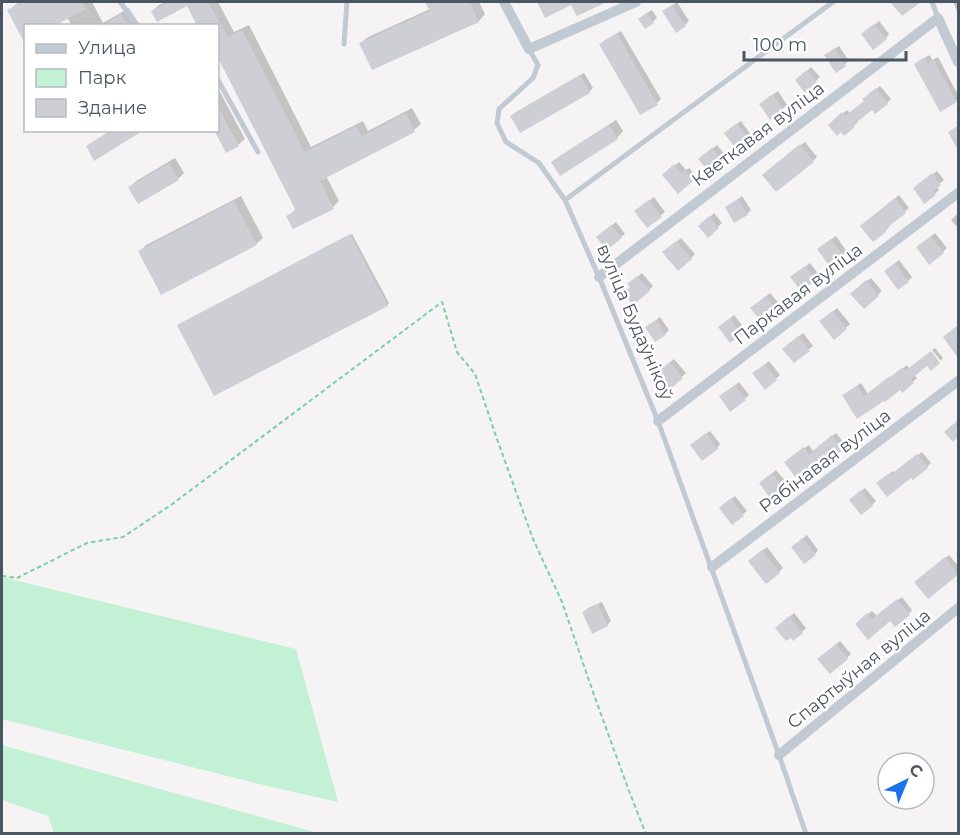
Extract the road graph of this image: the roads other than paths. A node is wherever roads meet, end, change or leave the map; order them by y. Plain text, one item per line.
1 (120, 2) edge
2 (347, 2) edge
3 (504, 2) edge
4 (636, 2) edge
5 (833, 2) edge
6 (932, 2) edge
7 (938, 18) junction
8 (136, 24) edge
9 (344, 44) dead end
10 (529, 50) junction
11 (958, 62) edge
12 (219, 82) edge
13 (258, 152) dead end
14 (958, 193) edge
15 (565, 200) junction
16 (599, 277) junction
17 (958, 381) edge
18 (658, 421) junction
19 (712, 567) junction
20 (958, 608) edge
21 (779, 755) junction
22 (806, 834) edge

1 - 8 lane
2 - 9 lane
3 - 10 street
4 - 10 street
5 - 15 lane
6 - 7 lane
7 - 11 street
7 - 16 street, Кветкавая вуліца
10 - 15 lane, вуліца Будаўнікоў
12 - 13 lane
14 - 18 street, Паркавая вуліца
15 - 16 lane, вуліца Будаўнікоў
16 - 18 lane, вуліца Будаўнікоў
17 - 19 street, Рабінавая вуліца
18 - 19 lane, вуліца Будаўнікоў
19 - 21 lane, вуліца Будаўнікоў
20 - 21 street, Спартыўная вуліца
21 - 22 lane, вуліца Будаўнікоў

